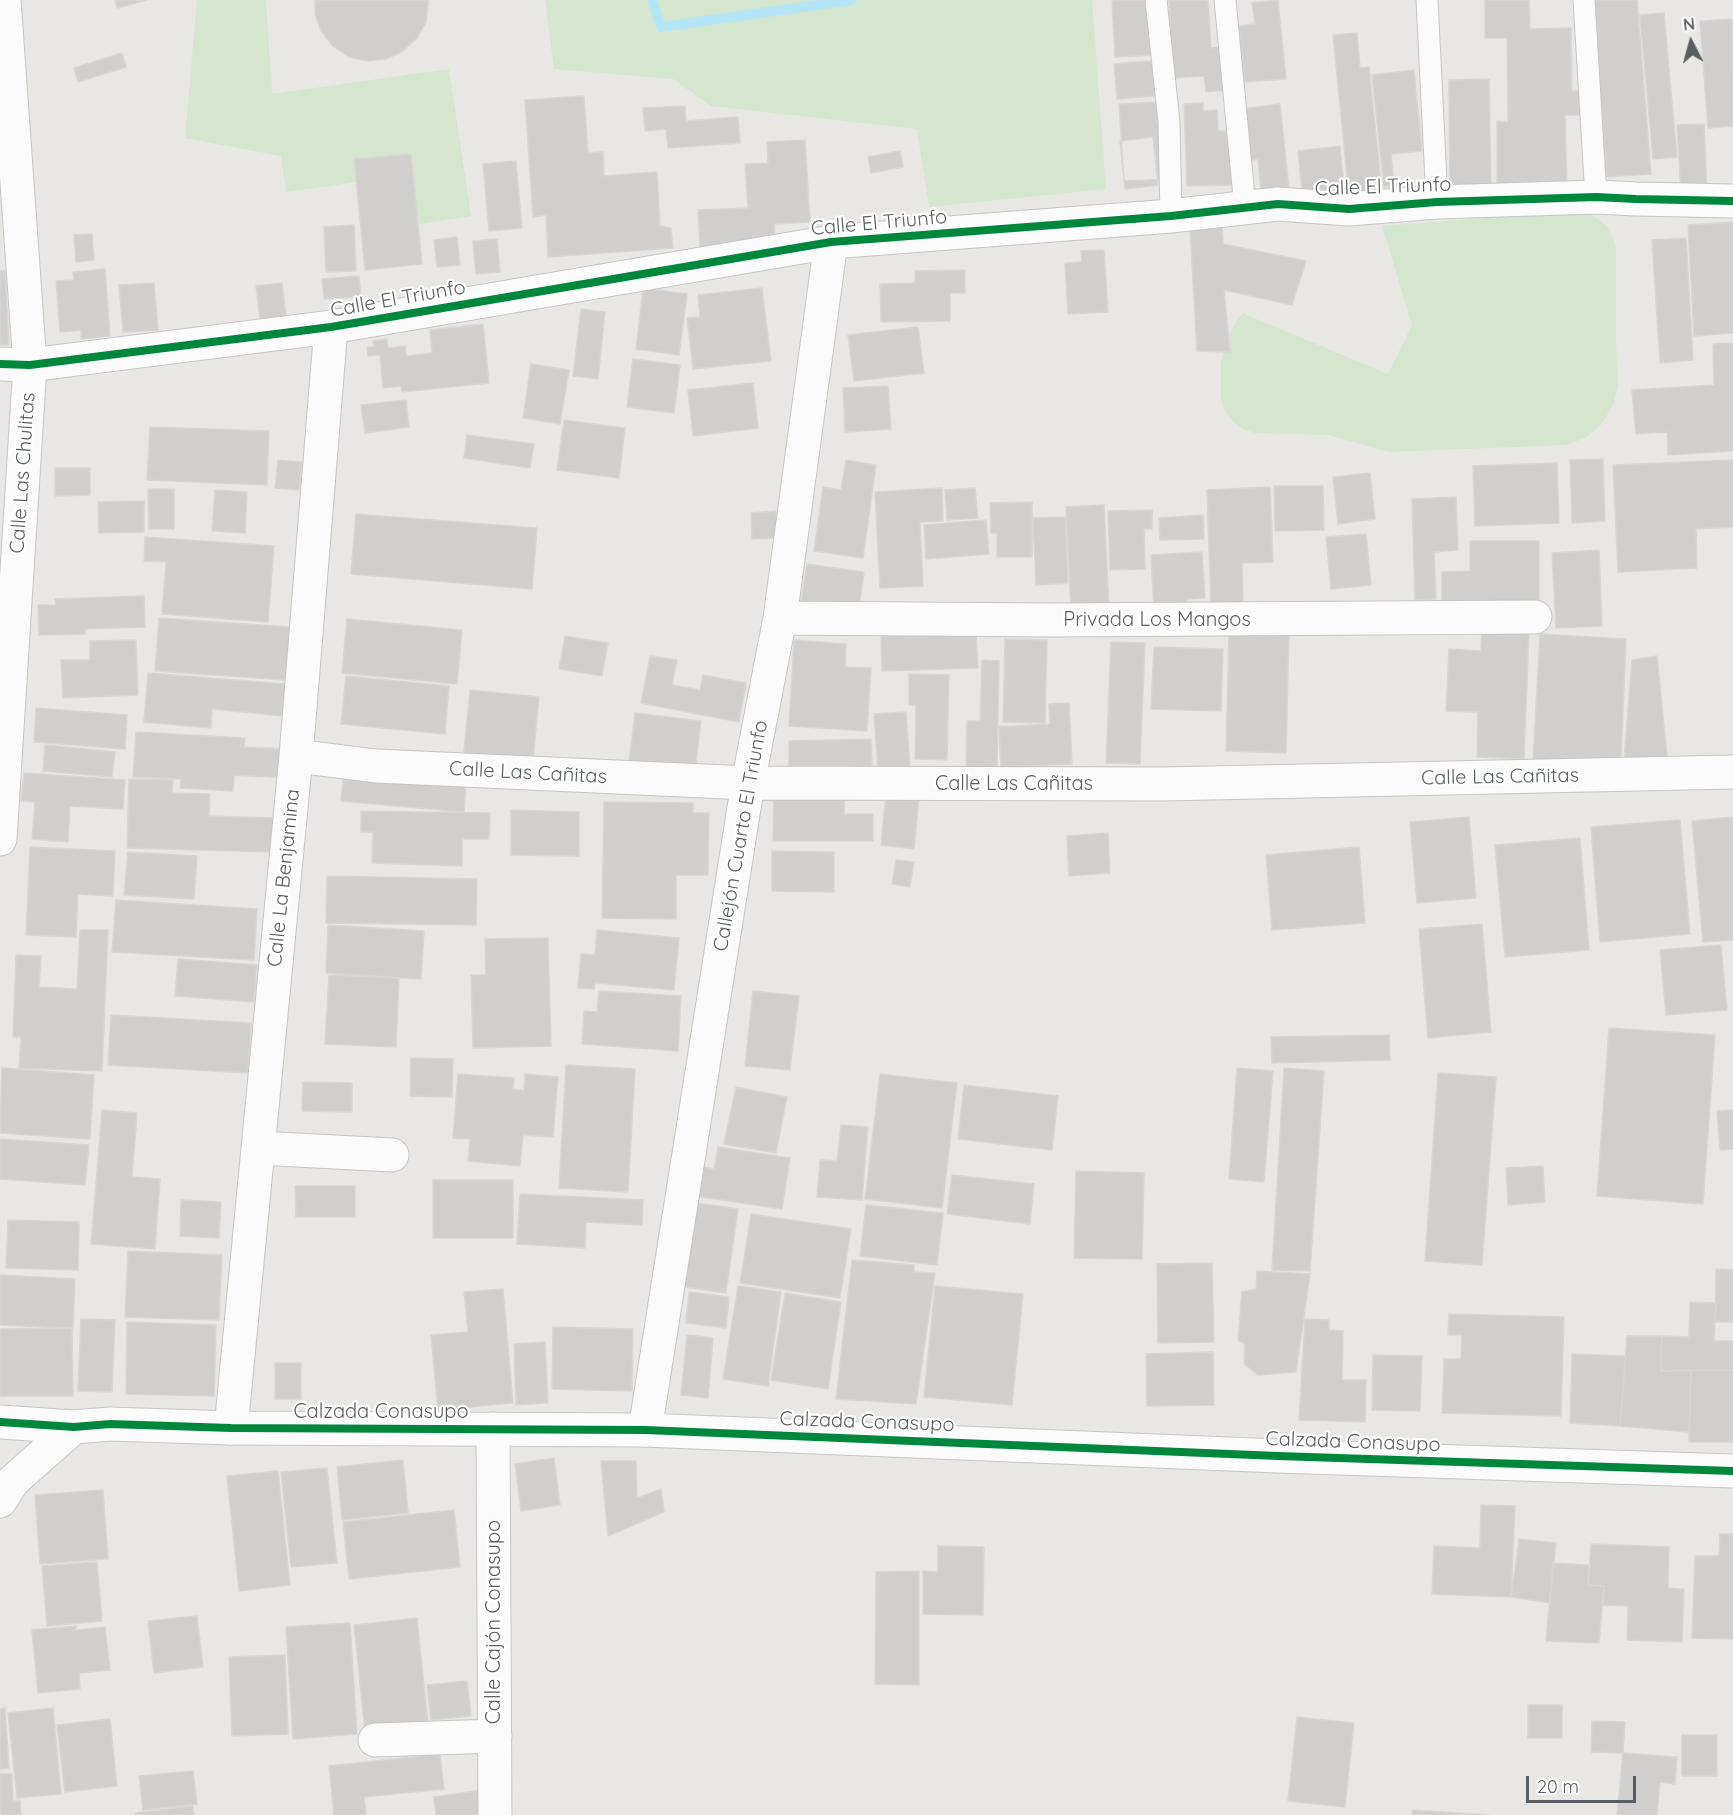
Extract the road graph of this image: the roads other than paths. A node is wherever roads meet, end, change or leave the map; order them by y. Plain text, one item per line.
1 (4, 0) edge
2 (1156, 0) edge
3 (1225, 0) edge
4 (1427, 0) edge
5 (1584, 0) edge
6 (1596, 197) junction
7 (1733, 201) edge
8 (1437, 202) junction
9 (1245, 207) junction
10 (1171, 216) junction
11 (831, 242) junction
12 (331, 327) junction
13 (15, 365) edge
14 (1535, 617) dead end
15 (780, 618) junction
16 (296, 756) junction
17 (1733, 772) edge
18 (748, 783) junction
19 (0, 839) edge
20 (258, 1148) junction
21 (392, 1155) dead end
22 (0, 1422) edge
23 (74, 1427) junction
24 (231, 1428) junction
25 (493, 1429) junction
26 (645, 1430) junction
27 (1733, 1471) edge
28 (0, 1502) edge
29 (495, 1736) junction
30 (375, 1740) dead end
31 (495, 1815) edge

1 - 13 street, Calle Las Chulitas
2 - 10 lane
3 - 9 lane
4 - 8 lane
5 - 6 lane
6 - 7 street, Calle El Triunfo
6 - 8 street, Calle El Triunfo
8 - 9 street, Calle El Triunfo
9 - 10 street, Calle El Triunfo
10 - 11 street, Calle El Triunfo
11 - 12 street, Calle El Triunfo
11 - 15 street, Callejón Cuarto El Triunfo
12 - 13 street, Calle El Triunfo
12 - 16 street, Calle La Benjamina
13 - 19 street, Calle Las Chulitas
14 - 15 street, Privada Los Mangos
15 - 18 street, Callejón Cuarto El Triunfo
16 - 18 street, Calle Las Cañitas
16 - 20 street, Calle La Benjamina
17 - 18 street, Calle Las Cañitas
18 - 26 street, Callejón Cuarto El Triunfo
20 - 21 street
20 - 24 street, Calle La Benjamina
22 - 23 street, Calzada Conasupo
23 - 24 street, Calzada Conasupo
23 - 28 street
24 - 25 street, Calzada Conasupo
25 - 26 street, Calzada Conasupo
25 - 29 street, Calle Cajón Conasupo
26 - 27 street, Calzada Conasupo
29 - 30 street
29 - 31 street, Calle Cajón Conasupo

